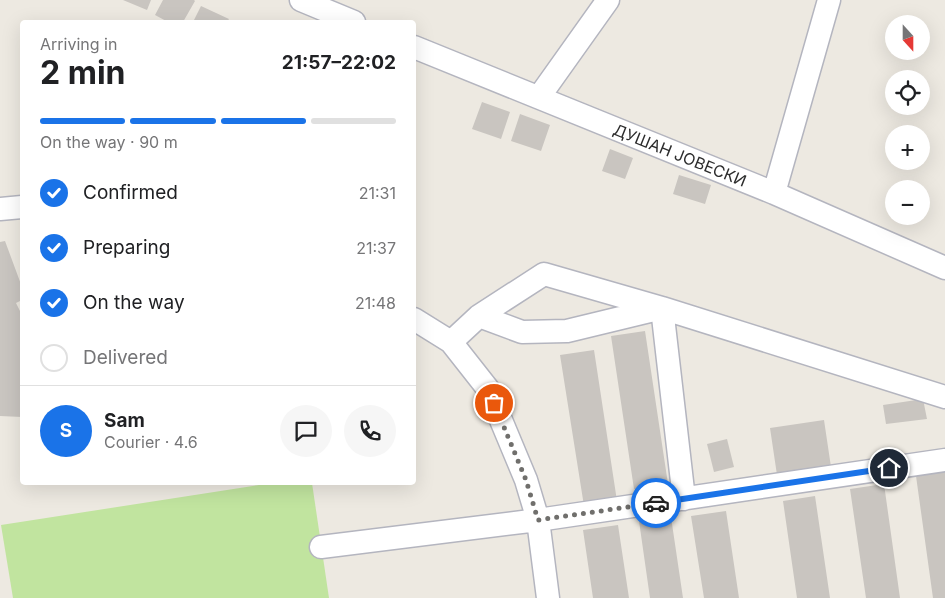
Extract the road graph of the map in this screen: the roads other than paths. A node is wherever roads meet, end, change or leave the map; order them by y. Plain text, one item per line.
1 (608, 0) edge
2 (829, 0) edge
3 (311, 2) edge
4 (350, 20) edge
5 (416, 47) edge
6 (539, 97) junction
7 (774, 193) junction
8 (20, 207) edge
9 (0, 208) edge
10 (945, 268) edge
11 (662, 308) junction
12 (479, 316) junction
13 (416, 320) edge
14 (451, 342) junction
15 (945, 397) edge
16 (945, 460) edge
17 (684, 499) junction
18 (538, 520) junction
19 (321, 547) dead end
20 (548, 598) edge

1 - 6 street
2 - 7 street
3 - 4 street
5 - 6 street, ДУШАН ЈОВЕСКИ
6 - 7 street, ДУШАН ЈОВЕСКИ
7 - 10 street, ДУШАН ЈОВЕСКИ
8 - 9 street
11 - 12 street
11 - 12 street
11 - 15 street
11 - 17 street
12 - 14 street
13 - 14 street
14 - 18 street
16 - 17 street
17 - 18 street
18 - 19 street
18 - 20 street

